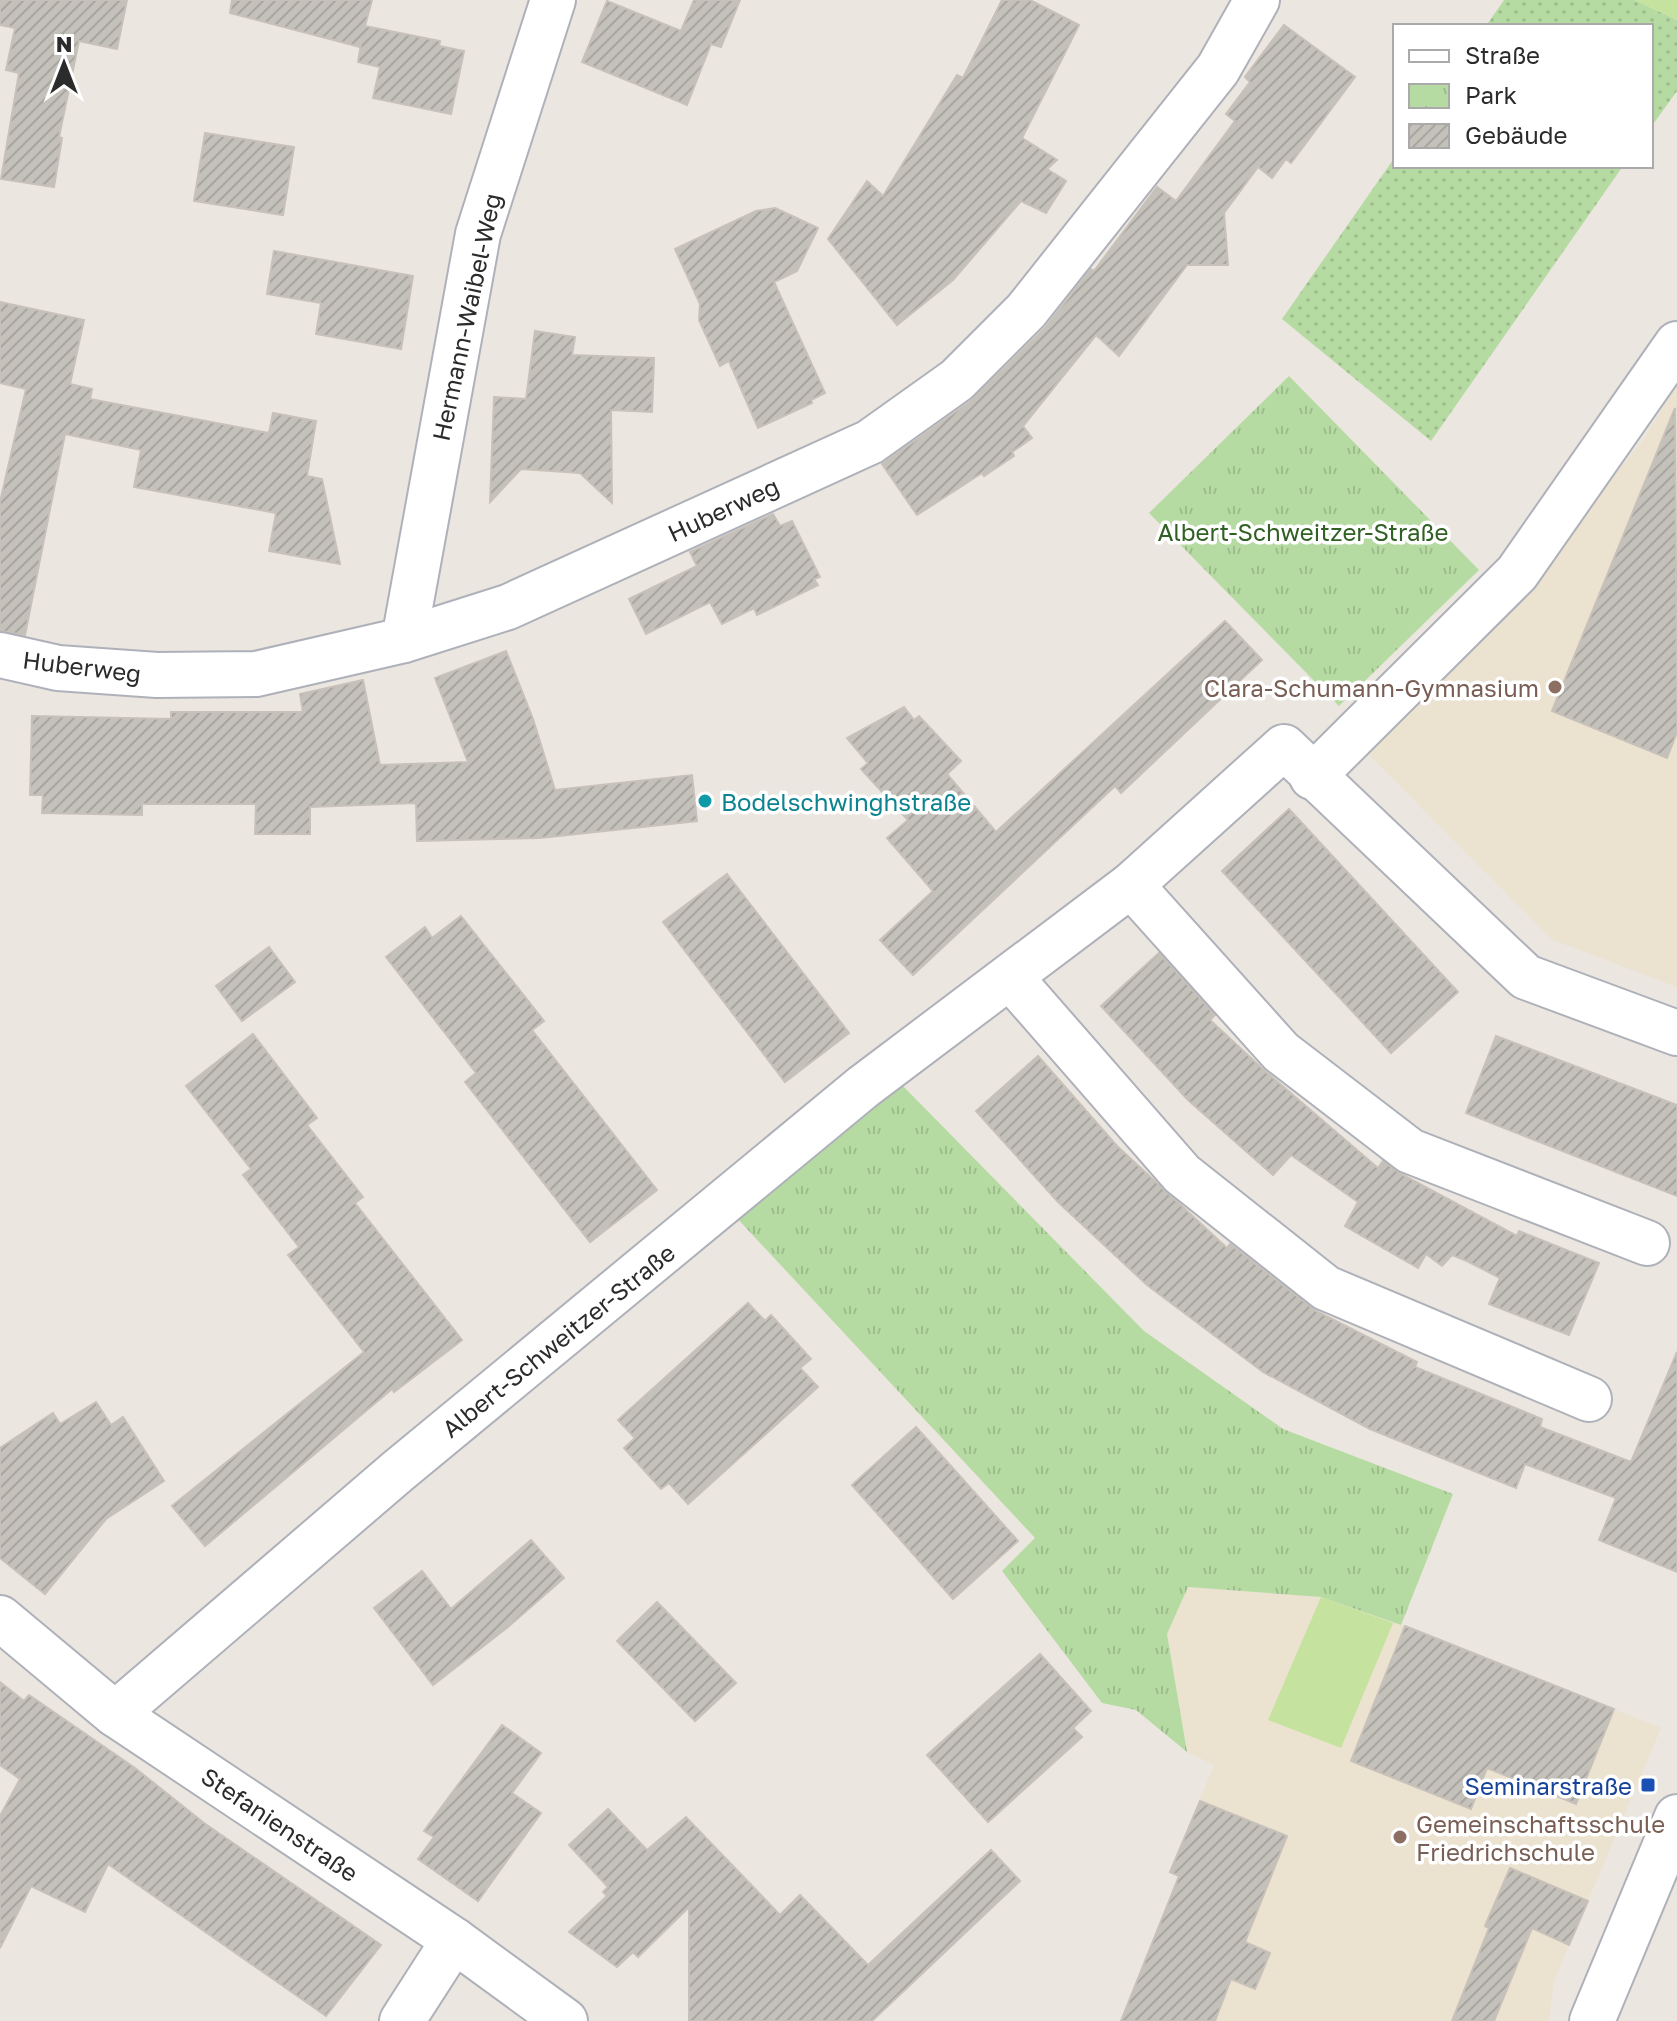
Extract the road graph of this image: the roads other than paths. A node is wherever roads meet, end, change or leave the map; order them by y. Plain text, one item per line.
1 (553, 0) edge
2 (1257, 0) edge
3 (1677, 344) edge
4 (404, 640) junction
5 (0, 655) edge
6 (1312, 777) junction
7 (1131, 885) junction
8 (1010, 977) junction
9 (1677, 1033) edge
10 (1647, 1243) dead end
11 (1589, 1399) dead end
12 (0, 1618) edge
13 (115, 1714) junction
14 (1677, 1817) edge
15 (454, 1940) junction
16 (402, 2021) edge
17 (565, 2021) edge
18 (1592, 2021) edge

1 - 4 street, Hermann-Waibel-Weg
2 - 4 street, Huberweg
3 - 6 street
4 - 5 street, Huberweg
6 - 7 street, Albert-Schweitzer-Straße
6 - 9 street
7 - 8 street, Albert-Schweitzer-Straße
7 - 10 street
8 - 11 street
8 - 13 street, Albert-Schweitzer-Straße
12 - 13 street, Stefanienstraße
13 - 15 street, Stefanienstraße
14 - 18 street
15 - 16 street
15 - 17 street, Stefanienstraße

